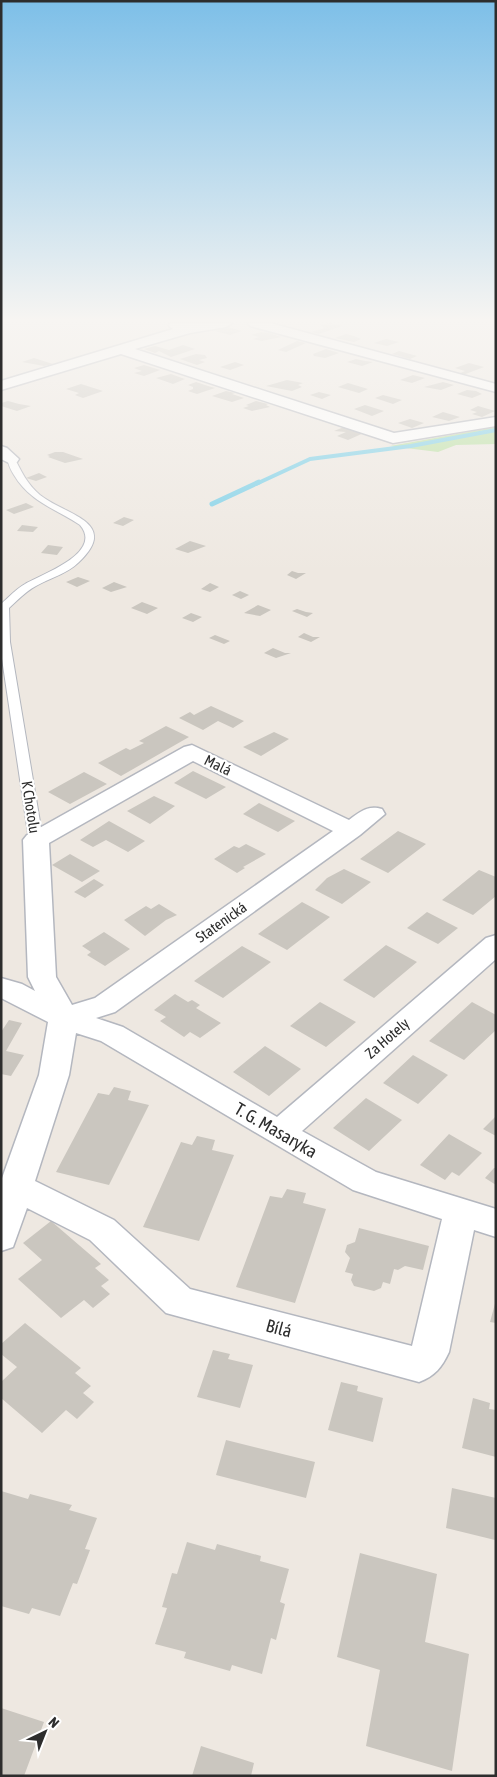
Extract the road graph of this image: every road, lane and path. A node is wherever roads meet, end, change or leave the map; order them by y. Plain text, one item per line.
1 (295, 406) edge
2 (496, 421) edge
3 (6, 455) edge
4 (372, 814) dead end
5 (351, 830) junction
6 (36, 840) junction
7 (496, 944) edge
8 (1, 988) edge
9 (64, 1018) junction
10 (279, 1133) junction
11 (16, 1186) junction
12 (461, 1212) junction
13 (496, 1223) edge
14 (1, 1237) edge

1 - 2 street
3 - 6 lane, K Chotolu
4 - 5 street, Statenická
5 - 6 street, Malá
5 - 9 street, Statenická
6 - 9 street, K Chotolu
7 - 10 street, Za Hotely
8 - 9 street, T. G. Masaryka
9 - 10 street, T. G. Masaryka
9 - 11 street
10 - 12 street, T. G. Masaryka
11 - 12 street, Bílá
11 - 14 street
12 - 13 street, T. G. Masaryka

